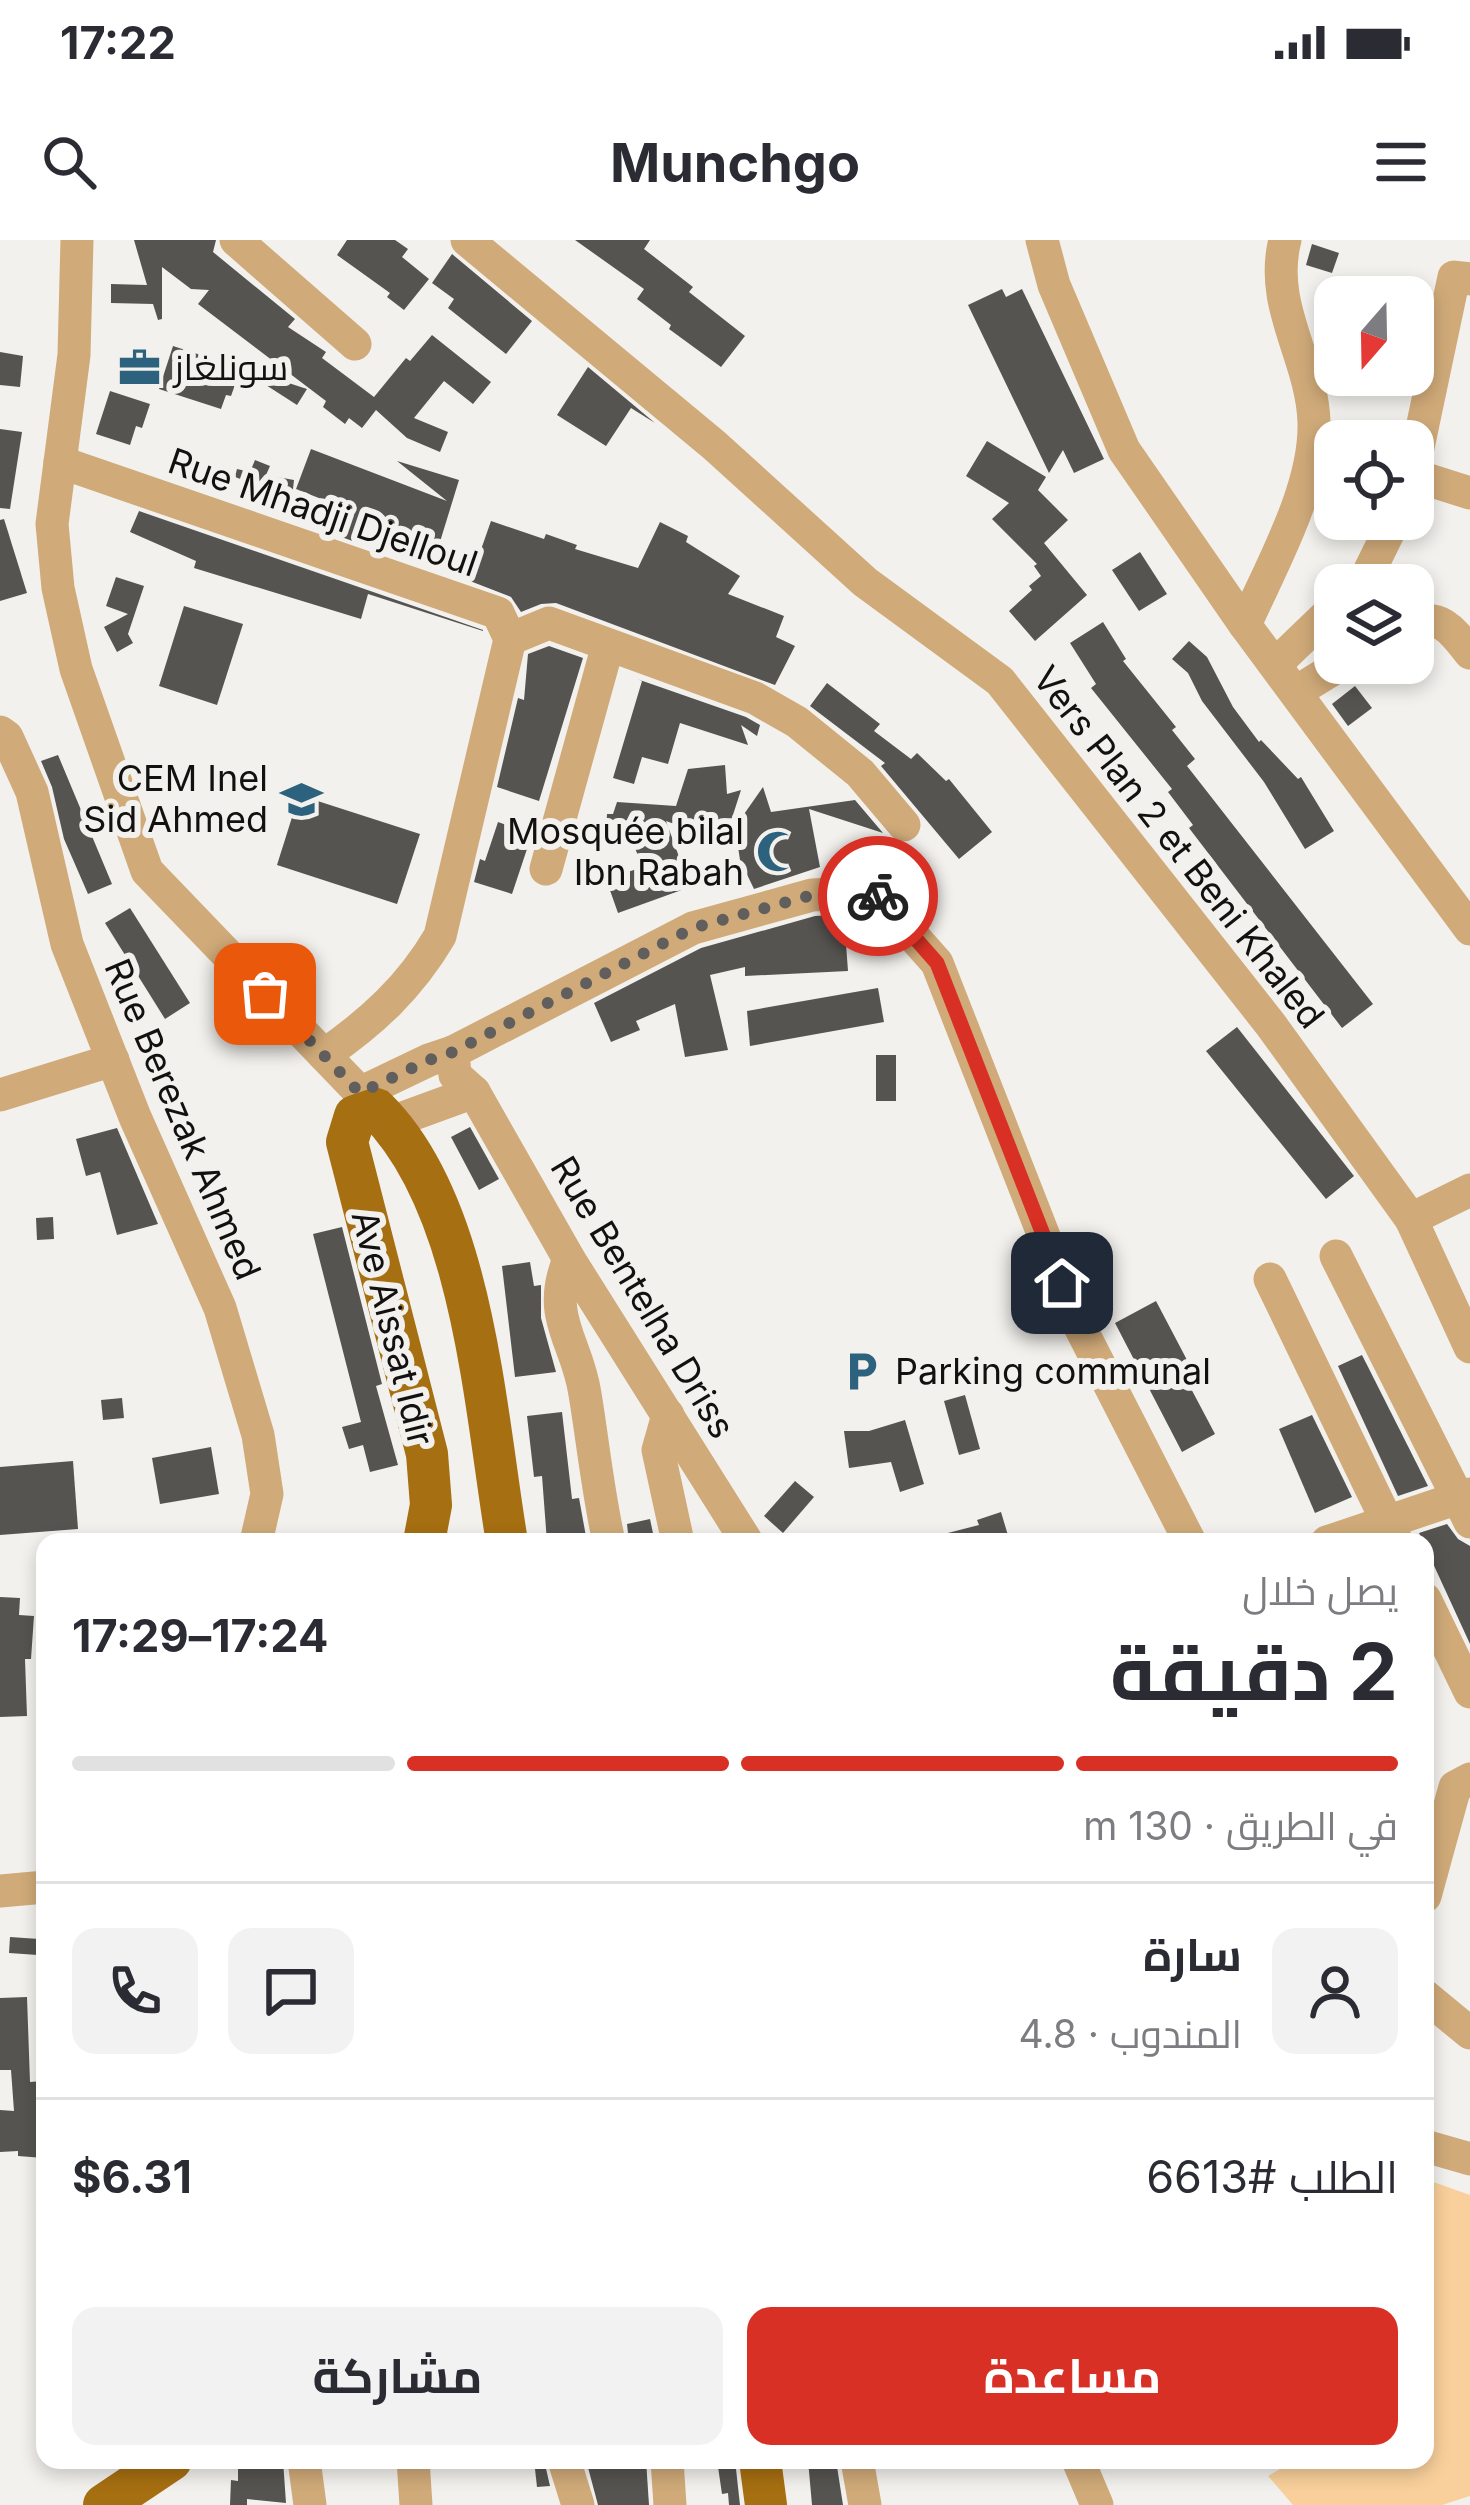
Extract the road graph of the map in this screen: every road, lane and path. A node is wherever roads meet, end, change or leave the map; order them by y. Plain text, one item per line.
1 (236, 240) edge
2 (467, 240) edge
3 (1285, 240) edge
4 (1045, 241) edge
5 (74, 246) edge
6 (1470, 279) edge
7 (355, 344) dead end
8 (1424, 420) edge
9 (61, 462) junction
10 (1434, 480) edge
11 (1470, 493) edge
12 (1434, 621) edge
13 (1245, 625) junction
14 (1314, 637) edge
15 (510, 639) junction
16 (608, 645) junction
17 (1470, 653) edge
18 (1314, 671) edge
19 (1286, 678) junction
20 (0, 731) edge
21 (904, 825) dead end
22 (546, 869) dead end
23 (1459, 892) edge
24 (1470, 928) edge
25 (453, 1052) junction
26 (324, 1055) junction
27 (112, 1060) junction
28 (474, 1092) junction
29 (0, 1095) edge
30 (370, 1110) junction
31 (1470, 1190) edge
32 (1412, 1219) junction
33 (1336, 1256) dead end
34 (569, 1259) junction
35 (1270, 1279) dead end
36 (1470, 1347) edge
37 (668, 1415) junction
38 (1466, 1505) edge
39 (1392, 1532) edge
40 (258, 1533) edge
41 (425, 1533) edge
42 (506, 1533) edge
43 (608, 1533) edge
44 (676, 1533) edge
45 (741, 1533) edge
46 (1185, 1533) edge
47 (1434, 1618) edge
48 (1470, 1692) edge
49 (1470, 1780) edge
50 (1434, 1863) edge
51 (36, 1888) edge
52 (0, 1891) edge
53 (1434, 2003) edge
54 (1470, 2033) edge
55 (1434, 2149) edge
56 (1470, 2159) edge
57 (159, 2469) edge
58 (305, 2469) edge
59 (414, 2469) edge
60 (567, 2469) edge
61 (668, 2469) edge
62 (761, 2469) edge
63 (859, 2469) edge
64 (1082, 2469) edge
65 (104, 2505) edge
66 (310, 2505) edge
67 (416, 2505) edge
68 (578, 2505) edge
69 (670, 2505) edge
70 (766, 2505) edge
71 (865, 2505) edge
72 (1096, 2505) edge

1 - 7 street
2 - 32 street, Vers Plan 2 et Beni Khaled
3 - 13 street
4 - 13 street
5 - 9 street
6 - 8 street
9 - 15 street, Rue Mhadji Djelloul
9 - 26 street
10 - 11 street
12 - 17 street
13 - 19 street
14 - 19 street
15 - 16 street
15 - 26 street
16 - 21 street
16 - 22 street
18 - 19 street
19 - 23 street
20 - 27 street, Rue Berezak Ahmed
23 - 24 street
25 - 28 street, Rue Bentelha Driss
25 - 30 street
25 - 46 street
26 - 30 street
27 - 29 street
27 - 40 street, Rue Berezak Ahmed
28 - 30 street
28 - 34 street, Rue Bentelha Driss
30 - 41 main road, Ave Aissat Idir
30 - 42 main road
31 - 32 street
32 - 36 street, Vers Plan 2 et Beni Khaled
33 - 38 street
34 - 37 street, Rue Bentelha Driss
34 - 43 street
35 - 39 street
37 - 44 street
37 - 45 street, Rue Bentelha Driss
38 - 39 street
47 - 48 street
49 - 50 street
51 - 52 street
53 - 54 street
55 - 56 street
57 - 65 main road
58 - 66 street
59 - 67 street
60 - 68 street
61 - 69 street
62 - 70 main road
63 - 71 street
64 - 72 street

